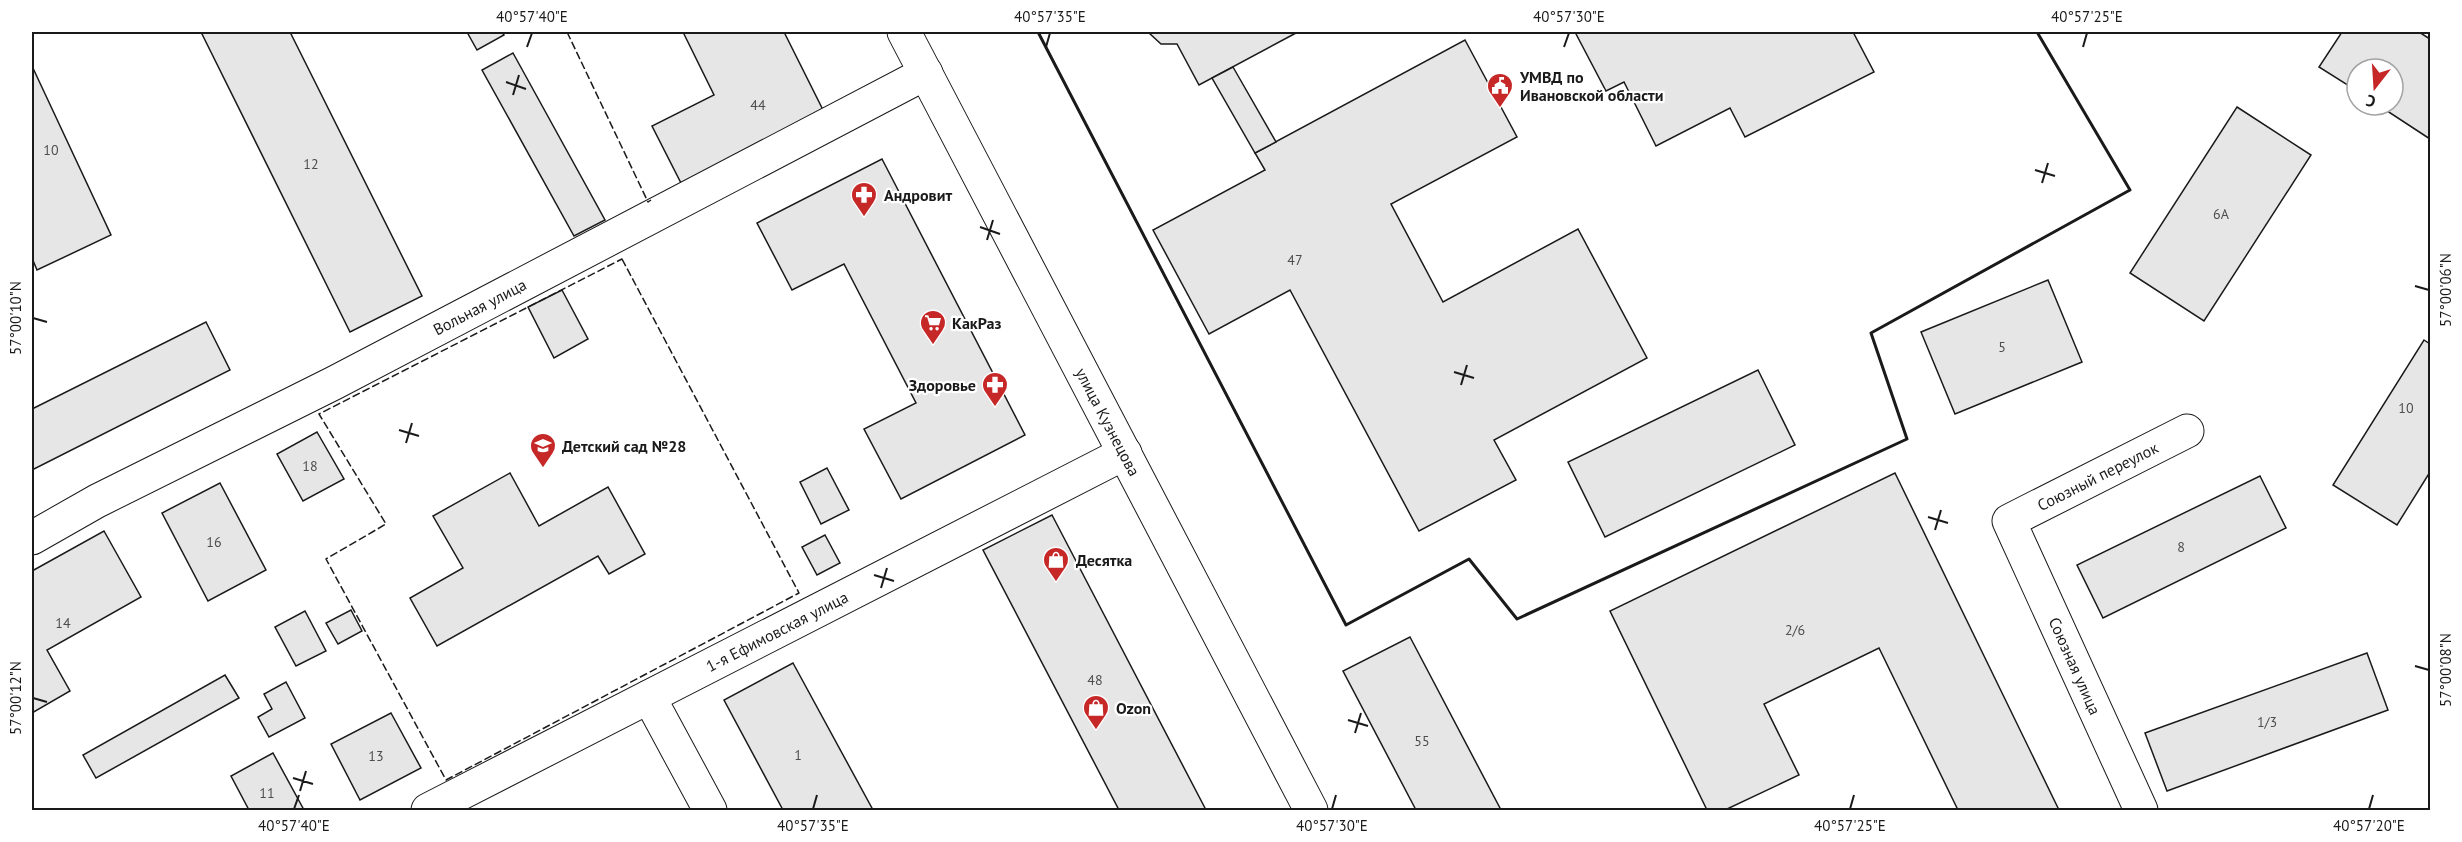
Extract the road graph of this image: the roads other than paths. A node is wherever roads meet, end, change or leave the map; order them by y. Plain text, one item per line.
1 (904, 32) edge
2 (926, 73) junction
3 (2187, 431) dead end
4 (1125, 453) junction
5 (2009, 521) joint
6 (32, 538) edge
7 (649, 697) junction
8 (428, 810) edge
9 (710, 810) edge
10 (1311, 810) edge
11 (2141, 810) edge

1 - 2 street, улица Кузнецова
2 - 4 street, улица Кузнецова
2 - 6 street, Вольная улица
3 - 5 street, Союзный переулок
4 - 7 street, 1-я Ефимовская улица
4 - 10 street, улица Кузнецова
5 - 11 street, Союзная улица
7 - 8 street, 1-я Ефимовская улица
7 - 9 street

